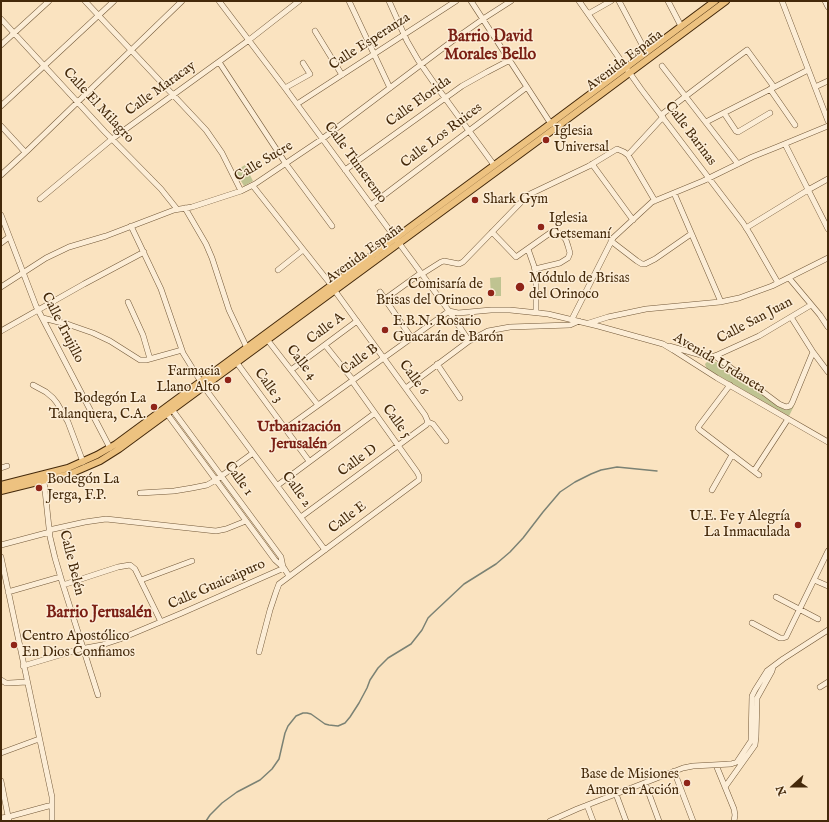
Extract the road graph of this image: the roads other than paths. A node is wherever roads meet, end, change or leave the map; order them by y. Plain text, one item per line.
1 (49, 1) edge
2 (85, 1) edge
3 (114, 1) edge
4 (182, 1) edge
5 (219, 1) edge
6 (299, 1) edge
7 (349, 1) edge
8 (390, 1) edge
9 (456, 1) edge
10 (471, 1) edge
11 (511, 1) edge
12 (579, 1) edge
13 (611, 1) edge
14 (619, 1) edge
15 (668, 1) edge
16 (715, 1) edge
17 (726, 1) edge
18 (782, 1) edge
19 (825, 1) edge
20 (828, 7) edge
21 (588, 14) junction
22 (98, 15) junction
23 (1, 19) edge
24 (483, 19) junction
25 (681, 26) junction
26 (315, 31) dead end
27 (14, 33) junction
28 (404, 34) junction
29 (249, 40) junction
30 (1, 45) edge
31 (131, 50) junction
32 (646, 52) junction
33 (374, 54) junction
34 (510, 60) junction
35 (219, 62) junction
36 (303, 63) dead end
37 (422, 65) junction
38 (45, 66) junction
39 (662, 66) dead end
40 (627, 70) junction
41 (808, 70) junction
42 (342, 75) junction
43 (828, 81) edge
44 (527, 87) junction
45 (815, 87) junction
46 (286, 88) junction
47 (390, 88) junction
48 (772, 88) junction
49 (174, 95) junction
50 (686, 96) junction
51 (445, 98) junction
52 (77, 102) junction
53 (297, 104) junction
54 (1, 106) edge
55 (724, 112) junction
56 (770, 113) dead end
57 (662, 116) junction
58 (828, 121) edge
59 (706, 122) junction
60 (551, 124) junction
61 (795, 125) dead end
62 (1, 126) edge
63 (828, 126) edge
64 (469, 131) junction
65 (112, 139) junction
66 (322, 139) junction
67 (785, 144) junction
68 (25, 152) junction
69 (628, 155) junction
70 (286, 164) junction
71 (592, 164) junction
72 (738, 164) junction
73 (494, 165) junction
74 (345, 170) junction
75 (1, 175) edge
76 (709, 178) junction
77 (828, 179) edge
78 (253, 186) junction
79 (808, 190) junction
80 (241, 191) junction
81 (674, 193) junction
82 (40, 199) dead end
83 (655, 201) junction
84 (371, 205) junction
85 (185, 208) junction
86 (177, 209) junction
87 (1, 215) edge
88 (633, 220) junction
89 (131, 226) junction
90 (332, 226) dead end
91 (746, 228) junction
92 (828, 229) edge
93 (492, 232) junction
94 (691, 234) junction
95 (9, 237) junction
96 (397, 241) junction
97 (611, 241) junction
98 (1, 243) edge
99 (304, 250) junction
100 (528, 250) junction
101 (144, 252) junction
102 (828, 258) edge
103 (278, 270) dead end
104 (535, 270) junction
105 (23, 274) junction
106 (421, 274) junction
107 (789, 278) junction
108 (778, 284) junction
109 (1, 287) edge
110 (333, 288) junction
111 (380, 292) dead end
112 (385, 299) junction
113 (128, 302) dead end
114 (721, 302) junction
115 (811, 304) junction
116 (38, 310) junction
117 (449, 310) junction
118 (536, 312) junction
119 (791, 317) junction
120 (42, 318) junction
121 (572, 319) junction
122 (357, 321) junction
123 (579, 321) junction
124 (588, 323) junction
125 (828, 327) edge
126 (1, 331) edge
127 (412, 337) junction
128 (266, 338) junction
129 (469, 340) junction
130 (663, 344) junction
131 (325, 345) junction
132 (247, 348) junction
133 (182, 350) junction
134 (813, 352) junction
135 (712, 356) junction
136 (384, 358) junction
137 (150, 359) junction
138 (237, 363) junction
139 (437, 364) junction
140 (703, 369) junction
141 (291, 370) junction
142 (828, 372) edge
143 (352, 380) junction
144 (33, 385) dead end
145 (202, 385) junction
146 (730, 385) junction
147 (406, 388) junction
148 (460, 398) dead end
149 (318, 405) junction
150 (168, 410) junction
151 (375, 413) junction
152 (788, 419) junction
153 (428, 422) junction
154 (285, 429) junction
155 (446, 441) dead end
156 (828, 442) edge
157 (398, 446) junction
158 (110, 448) junction
159 (253, 453) junction
160 (732, 455) junction
161 (309, 461) junction
162 (83, 462) junction
163 (7, 466) dead end
164 (1, 468) edge
165 (754, 471) junction
166 (759, 475) dead end
167 (221, 476) junction
168 (419, 478) joint
169 (216, 480) junction
170 (44, 481) junction
171 (1, 485) edge
172 (278, 485) junction
173 (712, 490) dead end
174 (1, 491) edge
175 (140, 493) dead end
176 (301, 517) junction
177 (246, 521) junction
178 (50, 531) junction
179 (1, 545) edge
180 (325, 550) junction
181 (828, 551) edge
182 (1, 557) edge
183 (192, 561) dead end
184 (284, 568) junction
185 (289, 576) junction
186 (60, 577) junction
187 (141, 580) junction
188 (814, 580) junction
189 (62, 585) junction
190 (828, 586) edge
191 (8, 592) junction
192 (776, 597) dead end
193 (800, 610) junction
194 (818, 619) dead end
195 (161, 622) junction
196 (752, 623) dead end
197 (828, 630) edge
198 (83, 648) junction
199 (259, 652) dead end
200 (23, 666) junction
201 (773, 667) junction
202 (1, 680) edge
203 (27, 682) junction
204 (828, 682) edge
205 (820, 687) dead end
206 (98, 695) dead end
207 (39, 739) junction
208 (1, 753) edge
209 (716, 764) junction
210 (674, 771) junction
211 (1, 781) edge
212 (645, 783) junction
213 (725, 787) junction
214 (616, 794) junction
215 (52, 805) junction
216 (587, 805) junction
217 (1, 818) edge
218 (8, 819) edge
219 (559, 819) edge
220 (52, 821) edge
221 (550, 821) edge
222 (593, 821) edge
223 (626, 821) edge
224 (659, 821) edge
225 (693, 821) edge
226 (734, 821) edge

1 - 27 street
2 - 22 street
3 - 22 street
4 - 31 street
5 - 29 street, Calle Tumeremo
6 - 29 street, Calle Maracay
7 - 33 street
8 - 28 street
9 - 28 street, Calle Esperanza
10 - 24 street
11 - 24 street, Calle Sucre
12 - 21 street, Calle Barinas
13 - 21 street
14 - 32 street
15 - 25 street
16 - 25 main road, Avenida España
17 - 40 main road, Avenida España
18 - 41 street
19 - 20 street
21 - 40 street, Calle Barinas
22 - 31 street
22 - 38 street
23 - 27 street, Calle El Milagro
24 - 34 street
24 - 37 street, Calle Sucre
25 - 32 main road, Avenida España
26 - 42 street
27 - 30 street
27 - 38 street, Calle El Milagro
28 - 33 street, Calle Esperanza
28 - 37 street
29 - 35 street, Calle Maracay
29 - 46 street, Calle Tumeremo
31 - 49 street
31 - 52 street
32 - 40 main road, Avenida España
33 - 42 street, Calle Esperanza
33 - 47 street
34 - 44 street
34 - 51 street, Calle Florida
35 - 49 street, Calle Maracay
35 - 70 street
36 - 46 street
37 - 47 street, Calle Sucre
37 - 51 street
38 - 52 street, Calle El Milagro
38 - 54 street
39 - 50 street
40 - 57 street, Calle Barinas
40 - 60 main road, Avenida España
40 - 96 main road, Avenida España
41 - 45 street
41 - 48 street
42 - 53 street, Calle Esperanza
43 - 45 street
44 - 60 street
44 - 64 street, Calle Los Ruices
45 - 58 street
46 - 53 street, Calle Tumeremo
47 - 66 street, Calle Sucre
48 - 50 street
48 - 55 street
48 - 61 street
49 - 65 street, Calle Maracay
49 - 80 street
50 - 57 street
50 - 59 street
51 - 64 street
51 - 74 street, Calle Florida
52 - 65 street, Calle El Milagro
52 - 68 street
53 - 66 street, Calle Tumeremo
55 - 56 street
55 - 59 street
57 - 69 street
57 - 76 street, Calle Barinas
59 - 72 street
60 - 73 main road, Avenida España
62 - 68 street
63 - 67 street
64 - 73 street
64 - 84 street, Calle Los Ruices
65 - 82 street, Calle Maracay
65 - 86 street, Calle El Milagro
66 - 70 street, Calle Sucre
66 - 74 street, Calle Tumeremo
67 - 72 street
67 - 79 street
68 - 75 street
69 - 71 street
69 - 83 street
70 - 78 street, Calle Sucre
70 - 90 street
71 - 88 street
71 - 93 street
72 - 76 street
73 - 96 main road, Avenida España
74 - 84 street, Calle Tumeremo
76 - 81 street
76 - 91 street, Calle Barinas
77 - 79 street
78 - 80 street, Calle Sucre
78 - 99 street
79 - 91 street
79 - 92 street
80 - 85 street, Calle Sucre
81 - 83 street
81 - 94 street
83 - 88 street
84 - 96 street, Calle Tumeremo
85 - 86 street, Calle Sucre
85 - 132 street
86 - 89 street, Calle Sucre
87 - 95 street, Calle Trujillo
88 - 97 street
89 - 101 street, Calle 2
89 - 105 street, Calle Sucre
91 - 108 street, Calle Barinas
93 - 100 street
93 - 106 street
94 - 97 street
94 - 114 street
95 - 98 street
95 - 105 street, Calle Trujillo
96 - 106 street, Calle Tumeremo
96 - 110 main road, Avenida España
97 - 121 street
99 - 103 street
99 - 110 street
100 - 104 street
100 - 104 street
101 - 116 street
101 - 133 street, Calle 2
102 - 107 street
104 - 118 street
105 - 109 street, Calle Sucre
105 - 116 street, Calle Trujillo
106 - 112 street
106 - 117 street, Calle Tumeremo
107 - 108 street
107 - 115 street
108 - 114 street
110 - 122 street, Calle 6
110 - 128 main road, Avenida España
111 - 112 street
112 - 127 street
113 - 137 street
114 - 124 street
115 - 119 street, Calle San Juan
115 - 125 street
116 - 120 street, Calle Trujillo
116 - 126 street
117 - 118 street, Avenida Urdaneta
117 - 127 street, Calle B
117 - 129 street, Calle Tumeremo
118 - 121 street, Avenida Urdaneta
119 - 134 street
119 - 135 street, Calle San Juan
120 - 137 street
120 - 158 street, Calle Trujillo
121 - 123 street, Avenida Urdaneta
122 - 131 street, Calle A
122 - 136 street, Calle 6
123 - 124 street, Avenida Urdaneta
123 - 129 street
124 - 130 street, Avenida Urdaneta
127 - 136 street, Calle B
128 - 132 main road, Avenida España
128 - 138 main road, Avenida España
128 - 141 street, Calle 4
129 - 139 street
130 - 135 street, Calle San Juan
130 - 140 street, Avenida Urdaneta
131 - 141 street, Calle A
131 - 143 street, Calle 5
132 - 145 main road, Avenida España
133 - 137 street
133 - 145 street, Calle 2
134 - 135 street
134 - 142 street
135 - 140 street
136 - 143 street, Calle B
136 - 147 street, Calle 6
138 - 145 main road, Avenida España
138 - 154 street, Calle 3
139 - 147 street
139 - 148 street
140 - 146 street, Avenida Urdaneta
141 - 149 street, Calle 4
143 - 149 street, Calle B
143 - 151 street, Calle 5
144 - 162 street
145 - 150 main road, Avenida España
145 - 159 street, Calle 2
146 - 152 street, Avenida Urdaneta
146 - 160 street
147 - 153 street, Calle 6
149 - 154 street, Calle B
150 - 158 main road, Avenida España
150 - 167 street, Calle 1
150 - 169 street, Calle 1
150 - 170 main road, Avenida España
151 - 157 street, Calle 5
151 - 161 street
152 - 156 street, Avenida Urdaneta
152 - 165 street
153 - 155 street, Calle 6
153 - 157 street, Calle D
154 - 161 street, Calle 3
157 - 168 street, Calle 5
157 - 176 street, Calle D
158 - 162 main road, Avenida España
159 - 167 street
159 - 172 street, Calle 2
160 - 165 street
160 - 173 street
161 - 172 street
162 - 171 main road, Avenida España
163 - 164 street
165 - 166 street
167 - 169 street
167 - 184 street, Calle 1
168 - 180 street, Calle E
169 - 175 street
169 - 177 street, Calle 1
170 - 174 main road, Avenida España
170 - 178 street, Calle Belén
172 - 176 street, Calle 2
176 - 180 street, Calle 2
177 - 178 street
177 - 184 street, Calle 1
178 - 179 street
178 - 186 street, Calle Belén
180 - 185 street, Calle E
181 - 188 street
182 - 191 street
183 - 187 street
184 - 185 street, Calle 1
184 - 195 street, Calle Guaicaipuro
185 - 199 street, Calle E
186 - 189 street, Calle Belén
186 - 191 street
187 - 189 street
187 - 195 street
188 - 190 street
188 - 193 street
189 - 198 street, Calle Belén
191 - 200 street
192 - 193 street
193 - 194 street
193 - 196 street
195 - 198 street, Calle Guaicaipuro
197 - 201 street
198 - 200 street, Calle Guaicaipuro
198 - 206 street, Calle Belén
200 - 203 street
201 - 209 street
201 - 213 street
202 - 203 street
203 - 207 street
204 - 205 street
207 - 208 street
207 - 215 street
209 - 210 street
209 - 213 street
210 - 212 street
210 - 225 street
211 - 218 street
212 - 214 street
212 - 224 street
213 - 226 street
214 - 216 street
214 - 223 street
215 - 218 street
215 - 220 street
216 - 219 street
216 - 222 street
217 - 218 street
219 - 221 street

